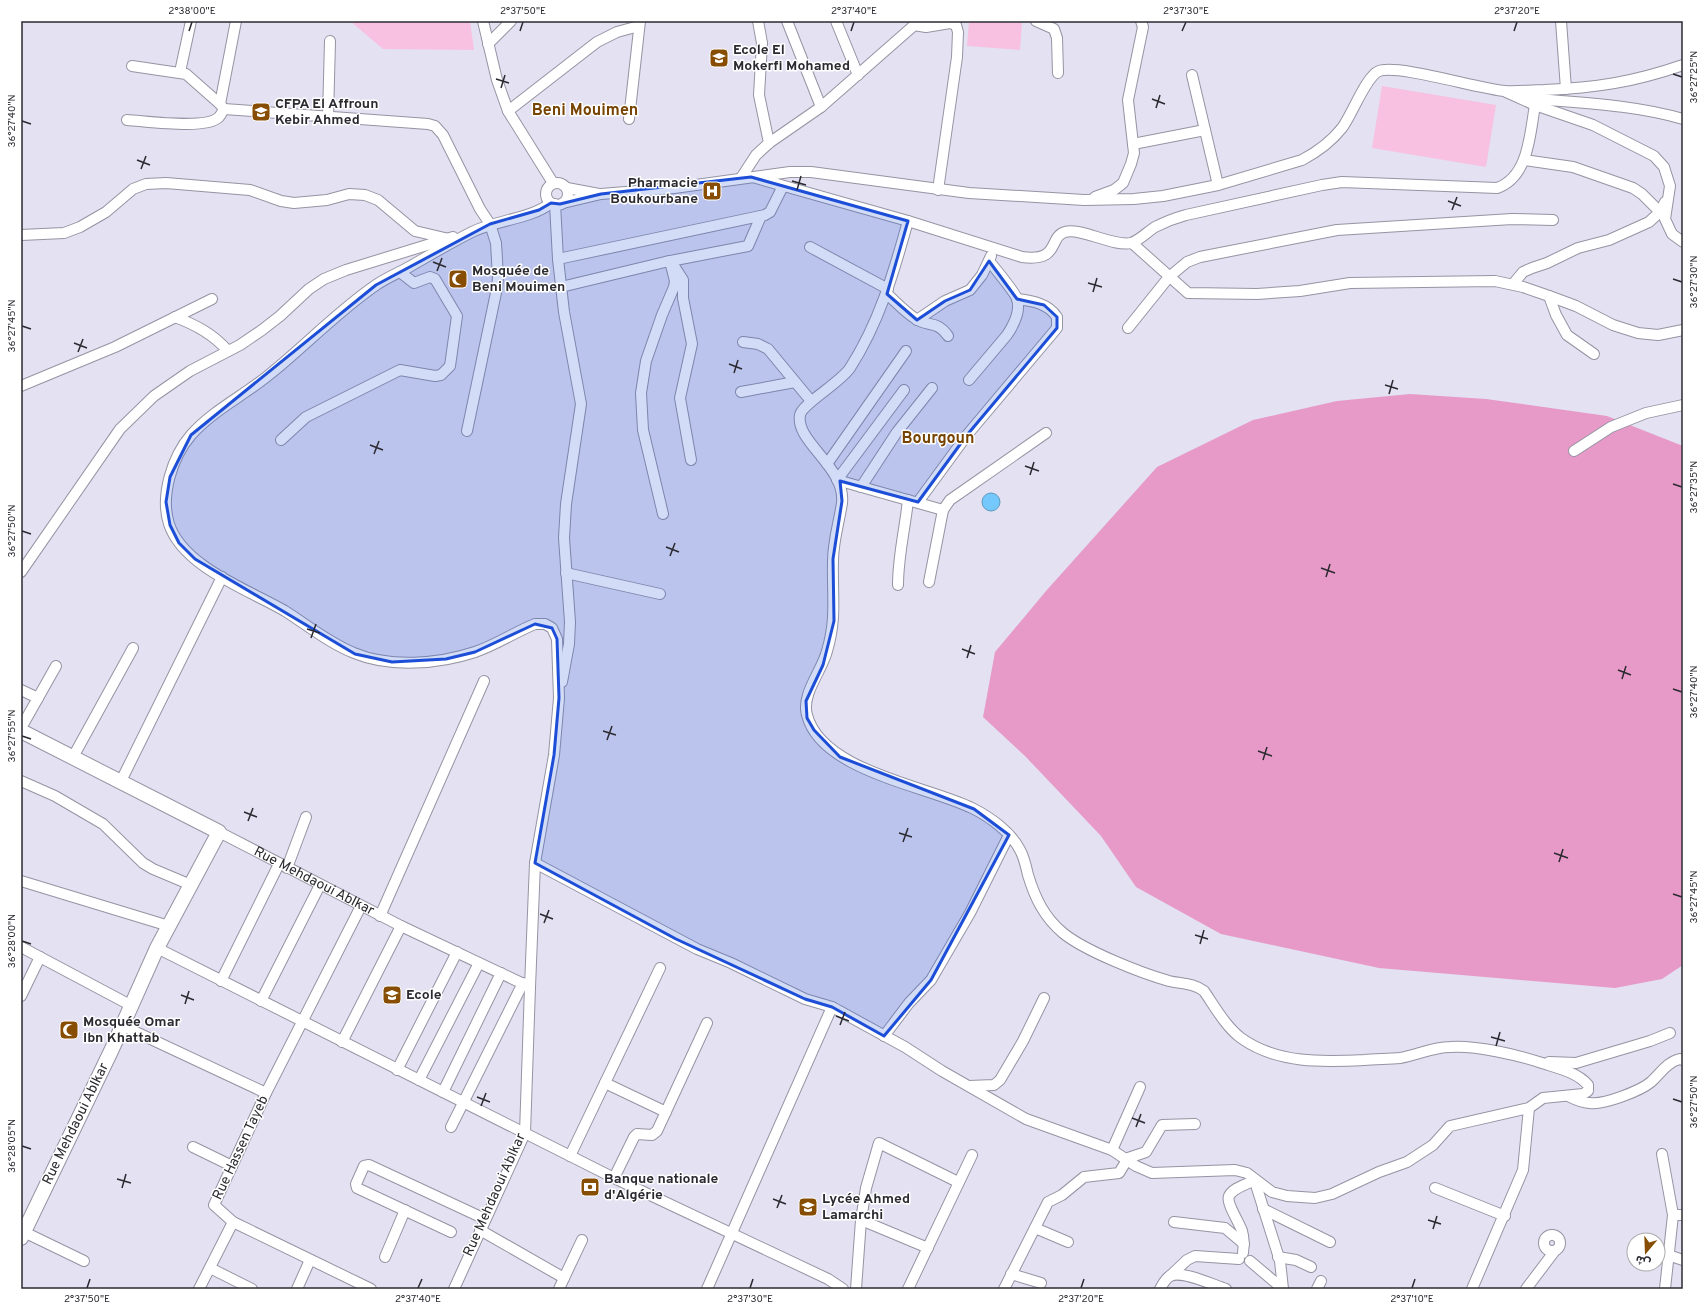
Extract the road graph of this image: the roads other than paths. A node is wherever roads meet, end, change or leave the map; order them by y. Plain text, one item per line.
1 (191, 21) edge
2 (236, 21) edge
3 (483, 21) edge
4 (512, 21) edge
5 (758, 21) edge
6 (787, 21) edge
7 (836, 21) edge
8 (1036, 21) edge
9 (1141, 21) edge
10 (1561, 21) edge
11 (640, 23) edge
12 (916, 23) edge
13 (500, 26) edge
14 (330, 41) dead end
15 (488, 44) junction
16 (1683, 65) edge
17 (132, 66) dead end
18 (180, 72) junction
19 (1058, 73) dead end
20 (858, 75) junction
21 (1192, 75) dead end
22 (1566, 89) junction
23 (1504, 91) junction
24 (1518, 97) junction
25 (1535, 105) junction
26 (222, 106) junction
27 (821, 107) junction
28 (508, 111) junction
29 (328, 117) junction
30 (629, 119) dead end
31 (1683, 119) edge
32 (127, 120) dead end
33 (1205, 130) junction
34 (769, 143) junction
35 (1133, 144) junction
36 (1524, 160) junction
37 (751, 177) junction
38 (741, 178) junction
39 (553, 183) junction
40 (1218, 185) junction
41 (783, 186) junction
42 (1670, 186) junction
43 (567, 188) junction
44 (938, 190) junction
45 (601, 194) junction
46 (1088, 200) junction
47 (554, 202) junction
48 (1660, 212) junction
49 (761, 216) junction
50 (1553, 220) dead end
51 (908, 221) junction
52 (490, 224) junction
53 (472, 232) junction
54 (21, 235) edge
55 (449, 239) junction
56 (1132, 242) junction
57 (1683, 242) edge
58 (810, 247) dead end
59 (993, 248) junction
60 (558, 259) junction
61 (670, 261) junction
62 (989, 261) junction
63 (400, 272) junction
64 (1169, 277) junction
65 (1513, 284) junction
66 (561, 287) junction
67 (888, 291) junction
68 (1549, 296) junction
69 (212, 299) dead end
70 (1017, 299) junction
71 (175, 317) junction
72 (917, 320) junction
73 (1128, 328) dead end
74 (1683, 330) edge
75 (948, 336) dead end
76 (743, 342) dead end
77 (228, 351) junction
78 (906, 351) dead end
79 (1594, 354) dead end
80 (968, 380) dead end
81 (795, 382) junction
82 (21, 386) edge
83 (932, 388) dead end
84 (904, 390) dead end
85 (742, 392) dead end
86 (811, 401) junction
87 (1683, 405) edge
88 (467, 431) dead end
89 (1046, 433) dead end
90 (281, 440) dead end
91 (1574, 452) dead end
92 (691, 460) dead end
93 (827, 464) junction
94 (838, 480) junction
95 (861, 487) junction
96 (913, 501) junction
97 (943, 510) junction
98 (663, 514) dead end
99 (21, 572) edge
100 (566, 573) junction
101 (222, 577) junction
102 (929, 582) dead end
103 (898, 585) dead end
104 (660, 594) dead end
105 (133, 648) dead end
106 (56, 666) dead end
107 (484, 681) dead end
108 (21, 690) edge
109 (38, 698) junction
110 (559, 698) junction
111 (21, 728) edge
112 (21, 731) edge
113 (73, 757) junction
114 (121, 780) junction
115 (21, 781) edge
116 (306, 818) dead end
117 (219, 832) junction
118 (1009, 835) junction
119 (535, 863) junction
120 (283, 866) junction
121 (21, 881) edge
122 (191, 885) junction
123 (320, 885) junction
124 (360, 906) junction
125 (380, 916) junction
126 (169, 926) junction
127 (401, 926) junction
128 (21, 947) edge
129 (157, 948) junction
130 (457, 952) junction
131 (40, 957) junction
132 (479, 963) junction
133 (660, 968) dead end
134 (501, 973) junction
135 (221, 981) junction
136 (527, 985) junction
137 (21, 996) edge
138 (1044, 998) dead end
139 (261, 1001) junction
140 (132, 1006) junction
141 (832, 1007) junction
142 (302, 1022) junction
143 (707, 1023) dead end
144 (122, 1026) junction
145 (1670, 1033) dead end
146 (884, 1036) junction
147 (342, 1042) junction
148 (1683, 1060) edge
149 (1541, 1062) junction
150 (398, 1070) junction
151 (419, 1080) junction
152 (605, 1083) junction
153 (968, 1086) junction
154 (1140, 1087) dead end
155 (443, 1092) junction
156 (266, 1093) junction
157 (1567, 1096) junction
158 (464, 1102) junction
159 (1529, 1108) junction
160 (666, 1112) junction
161 (1195, 1124) dead end
162 (451, 1127) dead end
163 (525, 1133) junction
164 (193, 1147) dead end
165 (1112, 1150) junction
166 (1662, 1154) dead end
167 (972, 1155) dead end
168 (570, 1156) junction
169 (1126, 1159) junction
170 (232, 1166) junction
171 (1250, 1177) junction
172 (614, 1178) junction
173 (958, 1182) junction
174 (1435, 1188) dead end
175 (1263, 1208) junction
176 (405, 1210) junction
177 (1678, 1215) edge
178 (1505, 1216) junction
179 (485, 1219) junction
180 (861, 1220) junction
181 (233, 1222) junction
182 (1174, 1222) dead end
183 (1035, 1228) junction
184 (480, 1230) junction
185 (451, 1232) dead end
186 (733, 1234) junction
187 (22, 1235) edge
188 (582, 1240) dead end
189 (1068, 1242) dead end
190 (1330, 1242) dead end
191 (928, 1248) junction
192 (1242, 1252) junction
193 (1554, 1252) dead end
194 (1668, 1255) junction
195 (1278, 1256) junction
196 (385, 1257) dead end
197 (310, 1260) junction
198 (1683, 1260) edge
199 (84, 1261) dead end
200 (1311, 1267) dead end
201 (210, 1268) junction
202 (1011, 1274) junction
203 (1170, 1276) junction
204 (564, 1278) junction
205 (828, 1279) junction
206 (1041, 1283) dead end
207 (199, 1289) edge
208 (252, 1289) edge
209 (297, 1289) edge
210 (371, 1289) edge
211 (454, 1289) edge
212 (559, 1289) edge
213 (707, 1289) edge
214 (823, 1289) edge
215 (843, 1289) edge
216 (856, 1289) edge
217 (908, 1289) edge
218 (1004, 1289) edge
219 (1160, 1289) edge
220 (1226, 1289) edge
221 (1283, 1289) edge
222 (1472, 1289) edge
223 (1526, 1289) edge
224 (1665, 1289) edge

1 - 18 street
2 - 26 street
3 - 15 street
4 - 13 street
5 - 34 street
6 - 27 street
7 - 20 street
8 - 19 street
9 - 35 street
10 - 22 street
11 - 28 street
11 - 30 street
12 - 20 street
12 - 44 street
13 - 15 street
14 - 29 street
15 - 28 street
16 - 22 street
17 - 18 street
18 - 26 street
20 - 27 street
21 - 33 street
22 - 23 street
23 - 24 street
23 - 40 street
24 - 25 street
24 - 31 street
25 - 36 street
25 - 42 street
26 - 29 street
26 - 32 street
27 - 34 street
28 - 39 street
29 - 52 street
33 - 35 street
33 - 40 street
34 - 38 street
35 - 46 street
36 - 48 street
36 - 56 street
37 - 38 street
37 - 41 street
37 - 44 street
38 - 45 street
39 - 43 street
39 - 47 street
40 - 46 street
41 - 49 street
41 - 51 street
42 - 48 street
42 - 57 street
43 - 45 street
43 - 47 street
44 - 46 street
45 - 47 street
47 - 52 street
47 - 60 street
48 - 65 street
49 - 60 street
49 - 61 street
50 - 64 street
51 - 59 street
51 - 67 street
52 - 53 street
52 - 88 street
53 - 55 street
53 - 63 street
54 - 55 street
55 - 77 street
56 - 59 street
56 - 64 street
58 - 67 street
59 - 62 street
60 - 66 street
61 - 66 street
61 - 92 street
61 - 98 street
62 - 70 street
62 - 72 street
63 - 90 street
63 - 101 street
64 - 65 street
64 - 73 street
65 - 68 street
66 - 100 street
67 - 72 street
67 - 86 street
68 - 74 street
68 - 79 street
69 - 71 street
70 - 80 street
70 - 96 street
71 - 77 street
71 - 82 street
72 - 75 street
76 - 81 street
77 - 99 street
78 - 93 street
81 - 85 street
81 - 86 street
83 - 95 street
84 - 94 street
86 - 93 street
87 - 91 street
89 - 97 street
93 - 94 street
94 - 95 street
94 - 118 street
95 - 96 street
96 - 97 street
96 - 103 street
97 - 102 street
100 - 104 street
100 - 110 street
101 - 110 street
101 - 114 street
105 - 113 street
106 - 109 street
107 - 125 street
108 - 109 street
109 - 111 street
110 - 119 street
112 - 113 street
113 - 114 street
114 - 117 street
115 - 122 street
116 - 120 street
117 - 120 street, Rue Mehdaoui Ablkar
117 - 122 street, Rue Mehdaoui Ablkar
118 - 146 street
118 - 149 street
119 - 136 street
119 - 141 street
120 - 123 street, Rue Mehdaoui Ablkar
120 - 135 street
121 - 126 street
122 - 126 street, Rue Mehdaoui Ablkar
123 - 124 street, Rue Mehdaoui Ablkar
123 - 139 street
124 - 125 street, Rue Mehdaoui Ablkar
124 - 142 street, Rue Hassen Tayeb
125 - 127 street, Rue Mehdaoui Ablkar
126 - 129 street, Rue Mehdaoui Ablkar
127 - 130 street, Rue Mehdaoui Ablkar
127 - 147 street
128 - 131 street
129 - 135 street
129 - 140 street, Rue Mehdaoui Ablkar
130 - 132 street, Rue Mehdaoui Ablkar
130 - 150 street
131 - 137 street
131 - 140 street
132 - 134 street, Rue Mehdaoui Ablkar
132 - 151 street
133 - 152 street
134 - 136 street, Rue Mehdaoui Ablkar
134 - 155 street
135 - 139 street
136 - 158 street
136 - 163 street, Rue Mehdaoui Ablkar
138 - 153 street
139 - 142 street
140 - 144 street, Rue Mehdaoui Ablkar
141 - 146 street
141 - 186 street
142 - 147 street
142 - 156 street, Rue Hassen Tayeb
143 - 160 street
144 - 156 street
144 - 187 street, Rue Mehdaoui Ablkar
145 - 149 street
146 - 153 street
147 - 150 street
148 - 157 street
149 - 157 street
150 - 151 street
151 - 155 street
152 - 160 street
152 - 168 street
153 - 165 street
154 - 165 street
155 - 158 street
156 - 170 street, Rue Hassen Tayeb
157 - 159 street
158 - 162 street
158 - 163 street
159 - 171 street
159 - 178 street
160 - 172 street
161 - 169 street
163 - 168 street
163 - 179 street, Rue Mehdaoui Ablkar
164 - 170 street
165 - 169 street
166 - 177 street
167 - 173 street
168 - 172 street
169 - 171 street
169 - 183 street
170 - 181 street, Rue Hassen Tayeb
171 - 175 street
171 - 192 street
172 - 186 street
173 - 180 street
173 - 191 street
174 - 178 street
175 - 190 street
175 - 195 street
176 - 179 street
176 - 185 street
176 - 196 street
177 - 194 street
178 - 222 street
179 - 184 street, Rue Mehdaoui Ablkar
180 - 191 street
180 - 216 street
181 - 197 street
181 - 201 street, Rue Hassen Tayeb
182 - 192 street
183 - 189 street
183 - 202 street
184 - 204 street
184 - 211 street, Rue Mehdaoui Ablkar
186 - 205 street
186 - 213 street
187 - 199 street
188 - 204 street
191 - 217 street
192 - 203 street
192 - 221 street
193 - 223 street
194 - 198 street
194 - 224 street
195 - 200 street
195 - 221 street
197 - 209 street
197 - 210 street
201 - 207 street, Rue Hassen Tayeb
201 - 208 street
202 - 206 street
202 - 218 street
203 - 219 street
203 - 220 street
204 - 212 street
205 - 214 street
205 - 215 street

